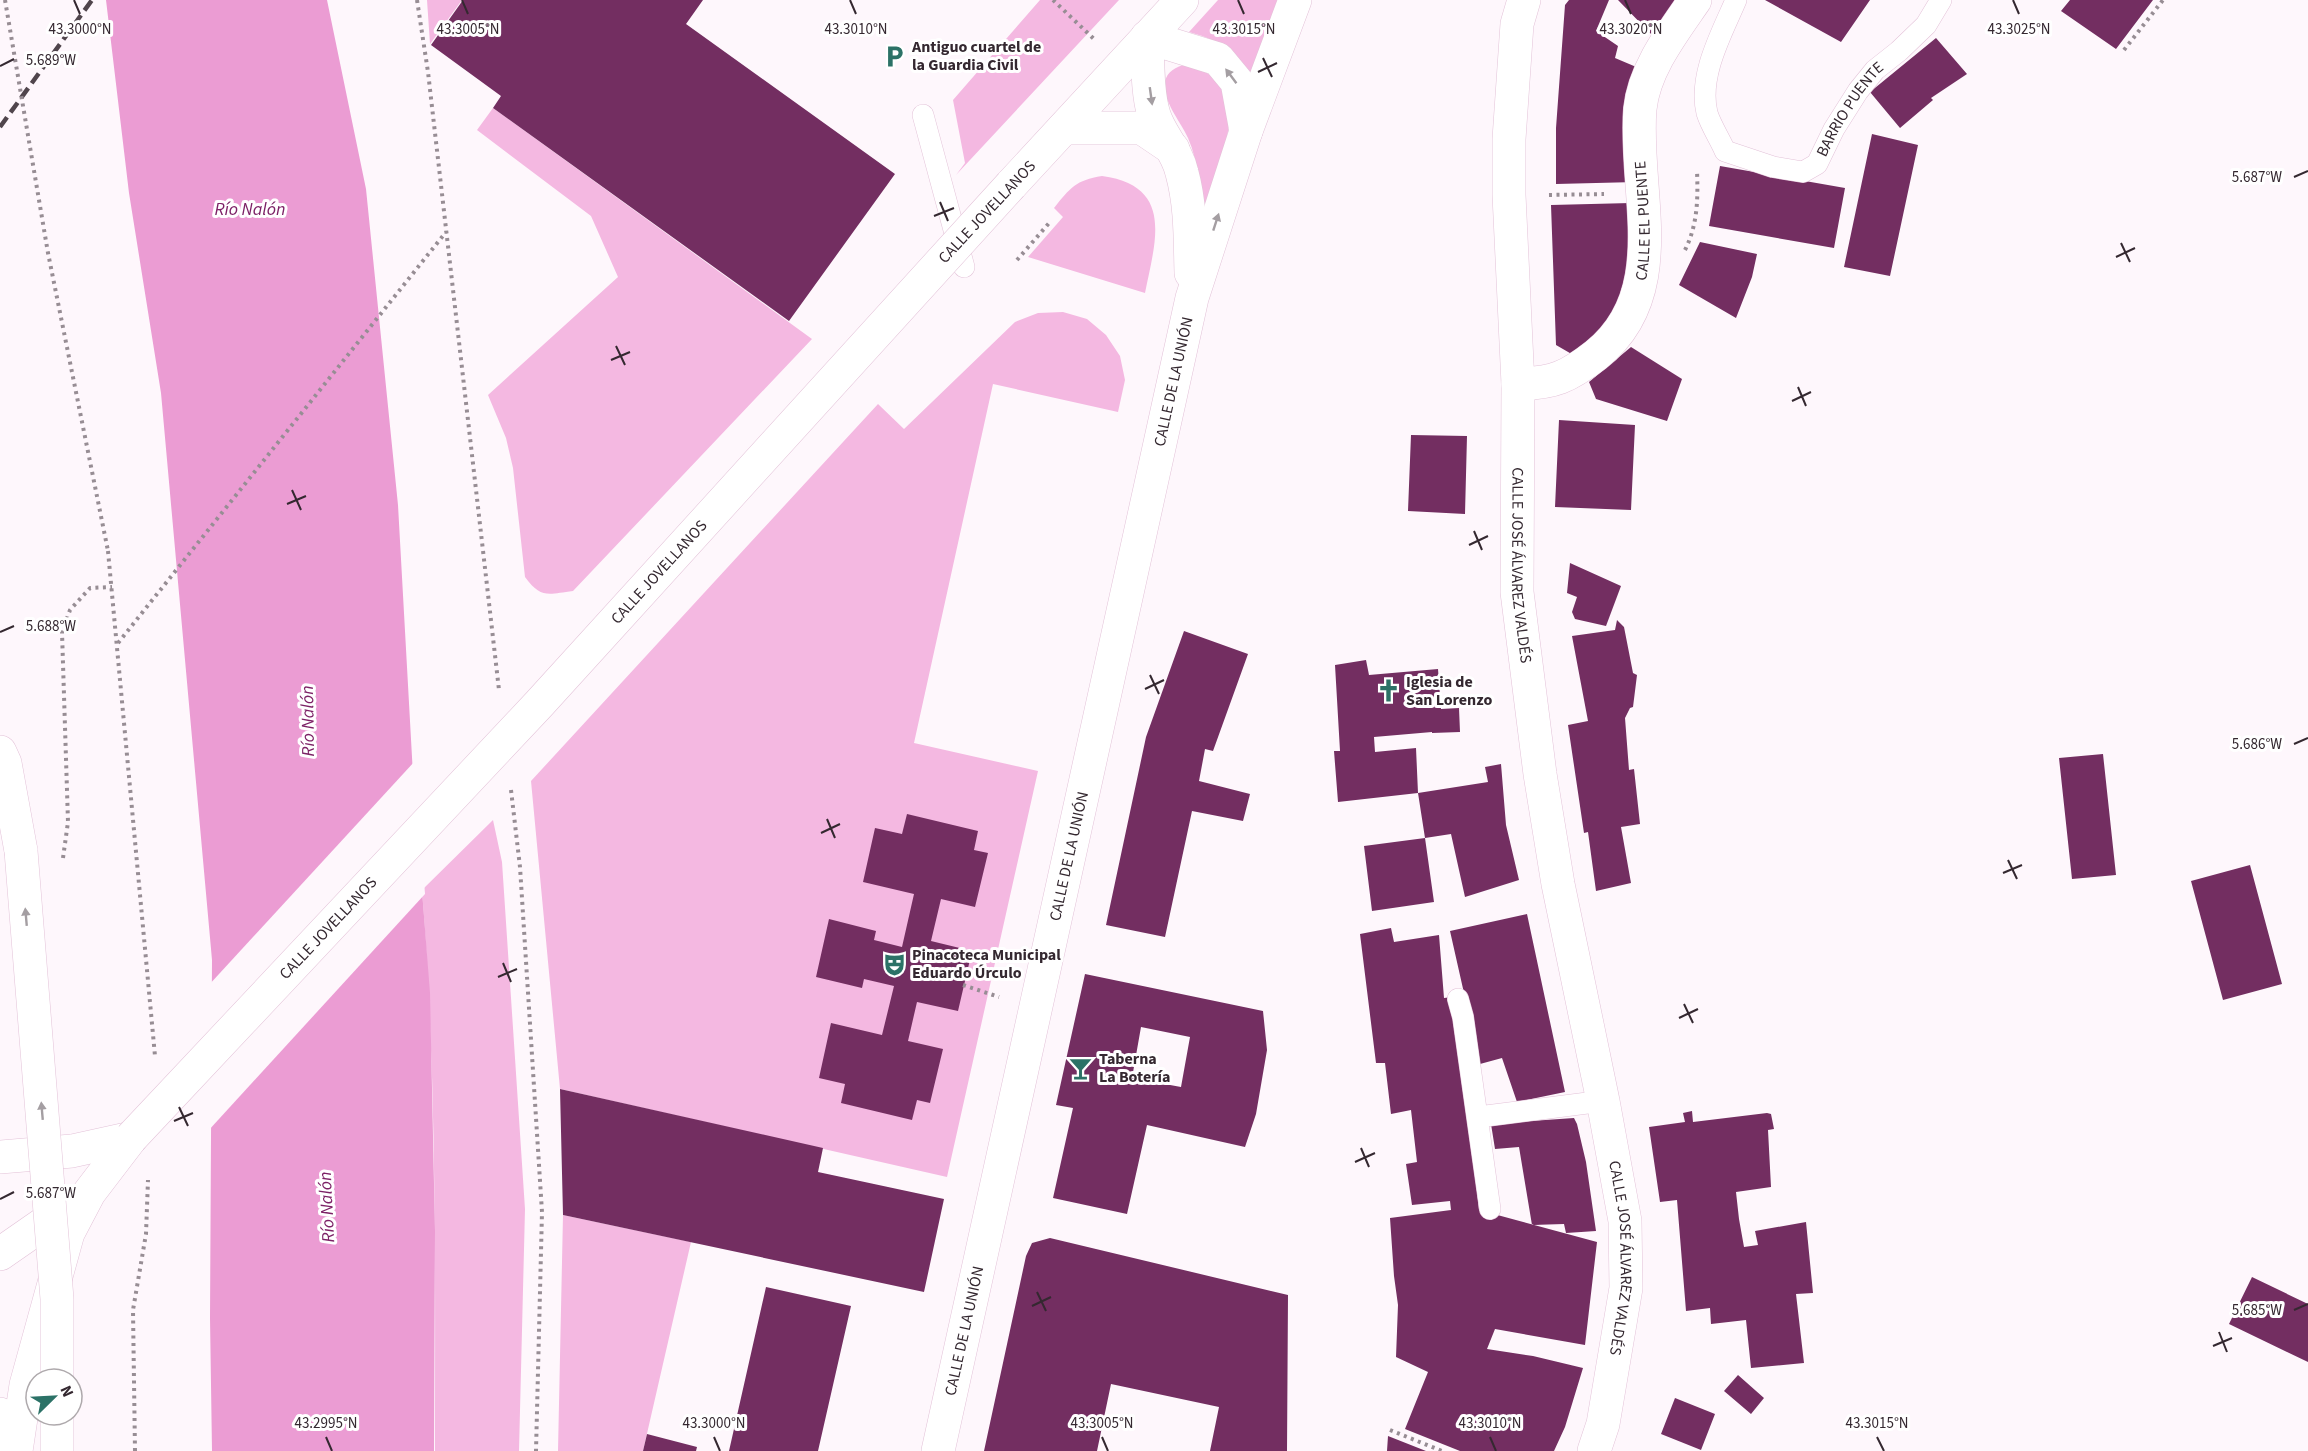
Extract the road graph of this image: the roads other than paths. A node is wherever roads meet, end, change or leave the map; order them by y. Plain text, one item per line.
1 (1182, 0) edge
2 (1295, 0) edge
3 (1695, 0) edge
4 (1736, 0) edge
5 (1941, 0) edge
6 (1520, 12) edge
7 (1147, 38) junction
8 (922, 115) dead end
9 (1064, 128) junction
10 (1246, 131) junction
11 (1173, 149) junction
12 (964, 267) dead end
13 (1192, 298) junction
14 (1518, 384) junction
15 (0, 753) edge
16 (1458, 999) dead end
17 (1603, 1101) junction
18 (1478, 1117) junction
19 (131, 1138) junction
20 (0, 1157) edge
21 (89, 1193) junction
22 (1490, 1209) dead end
23 (0, 1254) edge
24 (57, 1367) edge
25 (0, 1414) edge
26 (57, 1427) edge
27 (4, 1451) edge
28 (16, 1451) edge
29 (57, 1451) edge
30 (938, 1451) edge
31 (1594, 1451) edge

1 - 7 street, CALLE JOVELLANOS
2 - 10 street, CALLE DE LA UNIÓN
3 - 14 street, CALLE EL PUENTE
4 - 5 lane, BARRIO PUENTE
6 - 14 street, CALLE JOSÉ ÁLVAREZ VALDÉS
7 - 9 street, CALLE JOVELLANOS
10 -> 7 street, CALLE DE LA UNIÓN
7 -> 11 street, CALLE DE LA UNIÓN
8 - 12 lane
9 - 11 street
9 - 19 street, CALLE JOVELLANOS, bridge
13 -> 10 street, CALLE DE LA UNIÓN
11 - 13 street, CALLE DE LA UNIÓN
13 - 30 street, CALLE DE LA UNIÓN
14 - 17 street, CALLE JOSÉ ÁLVAREZ VALDÉS
24 -> 15 street, bridge
16 - 18 lane
17 - 18 lane
17 - 31 street, CALLE JOSÉ ÁLVAREZ VALDÉS
18 - 22 lane
19 - 20 street
19 - 21 street, CALLE JOVELLANOS
21 - 23 street
21 - 28 street
25 - 27 street
26 - 29 street

